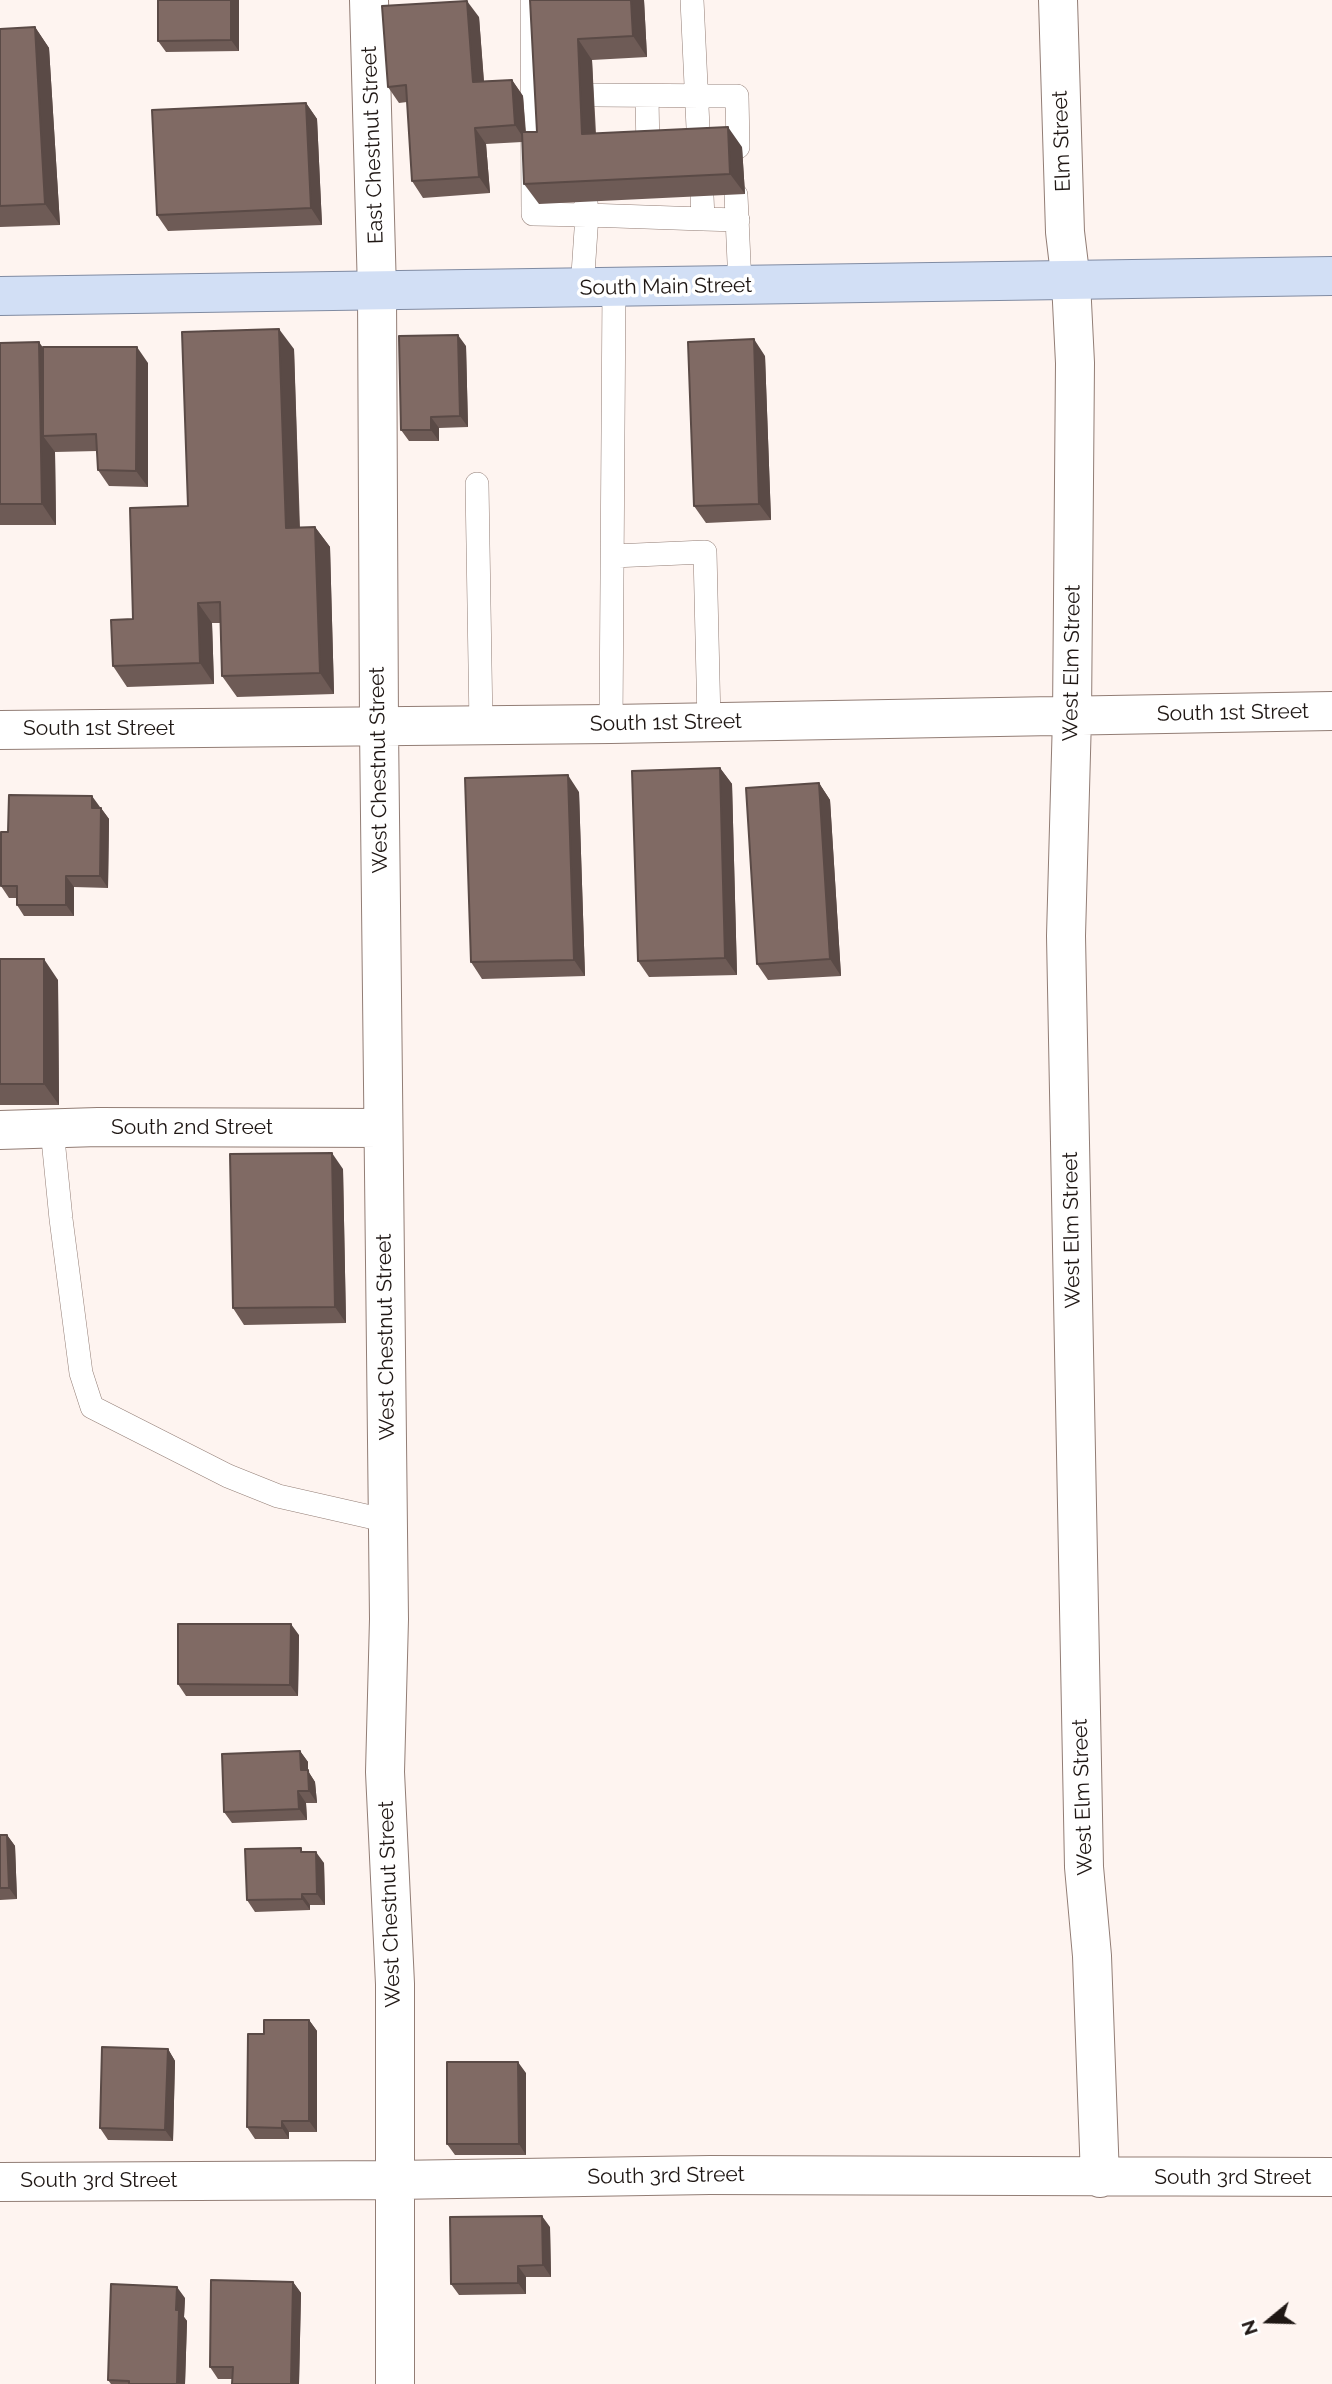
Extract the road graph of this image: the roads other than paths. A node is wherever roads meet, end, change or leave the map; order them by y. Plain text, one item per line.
1 (369, 0) edge
2 (532, 0) edge
3 (692, 0) edge
4 (1058, 0) edge
5 (594, 95) dead end
6 (647, 97) junction
7 (698, 98) junction
8 (738, 147) dead end
9 (699, 149) edge
10 (648, 152) edge
11 (736, 195) dead end
12 (702, 196) edge
13 (586, 208) junction
14 (703, 219) junction
15 (738, 220) junction
16 (1332, 276) edge
17 (1071, 282) junction
18 (740, 285) junction
19 (598, 287) junction
20 (377, 290) junction
21 (0, 296) edge
22 (477, 484) dead end
23 (613, 556) junction
24 (1332, 711) edge
25 (1072, 717) junction
26 (709, 722) junction
27 (611, 724) junction
28 (481, 725) junction
29 (379, 727) junction
30 (0, 730) edge
31 (383, 1128) junction
32 (52, 1129) junction
33 (0, 1130) edge
34 (388, 1521) junction
35 (1332, 2177) edge
36 (1100, 2178) junction
37 (394, 2180) junction
38 (0, 2182) edge
39 (395, 2384) edge

1 - 20 street, East Chestnut Street
2 - 13 lane
3 - 7 lane
4 - 17 street, Elm Street
5 - 6 lane
6 - 7 lane
6 - 10 lane
7 - 8 lane
7 - 9 lane
11 - 15 lane
12 - 14 lane
13 - 14 lane
13 - 19 lane
14 - 15 lane
15 - 18 lane
16 - 17 main road, South Main Street
17 - 18 main road, South Main Street
17 - 25 street, West Elm Street
18 - 19 main road, South Main Street
19 - 20 main road, South Main Street
19 - 23 lane
20 - 21 main road, South Main Street
20 - 29 street, West Chestnut Street
22 - 28 lane
23 - 26 lane
23 - 27 lane
24 - 25 street, South 1st Street
25 - 26 street, South 1st Street
25 - 36 street, West Elm Street
26 - 27 street, South 1st Street
27 - 28 street, South 1st Street
28 - 29 street, South 1st Street
29 - 30 street, South 1st Street
29 - 31 street, West Chestnut Street
31 - 32 street, South 2nd Street
31 - 34 street, West Chestnut Street
32 - 33 street, South 2nd Street
32 - 34 lane
34 - 37 street, West Chestnut Street
35 - 36 street, South 3rd Street
36 - 37 street, South 3rd Street
37 - 38 street, South 3rd Street
37 - 39 street, West Chestnut Street

